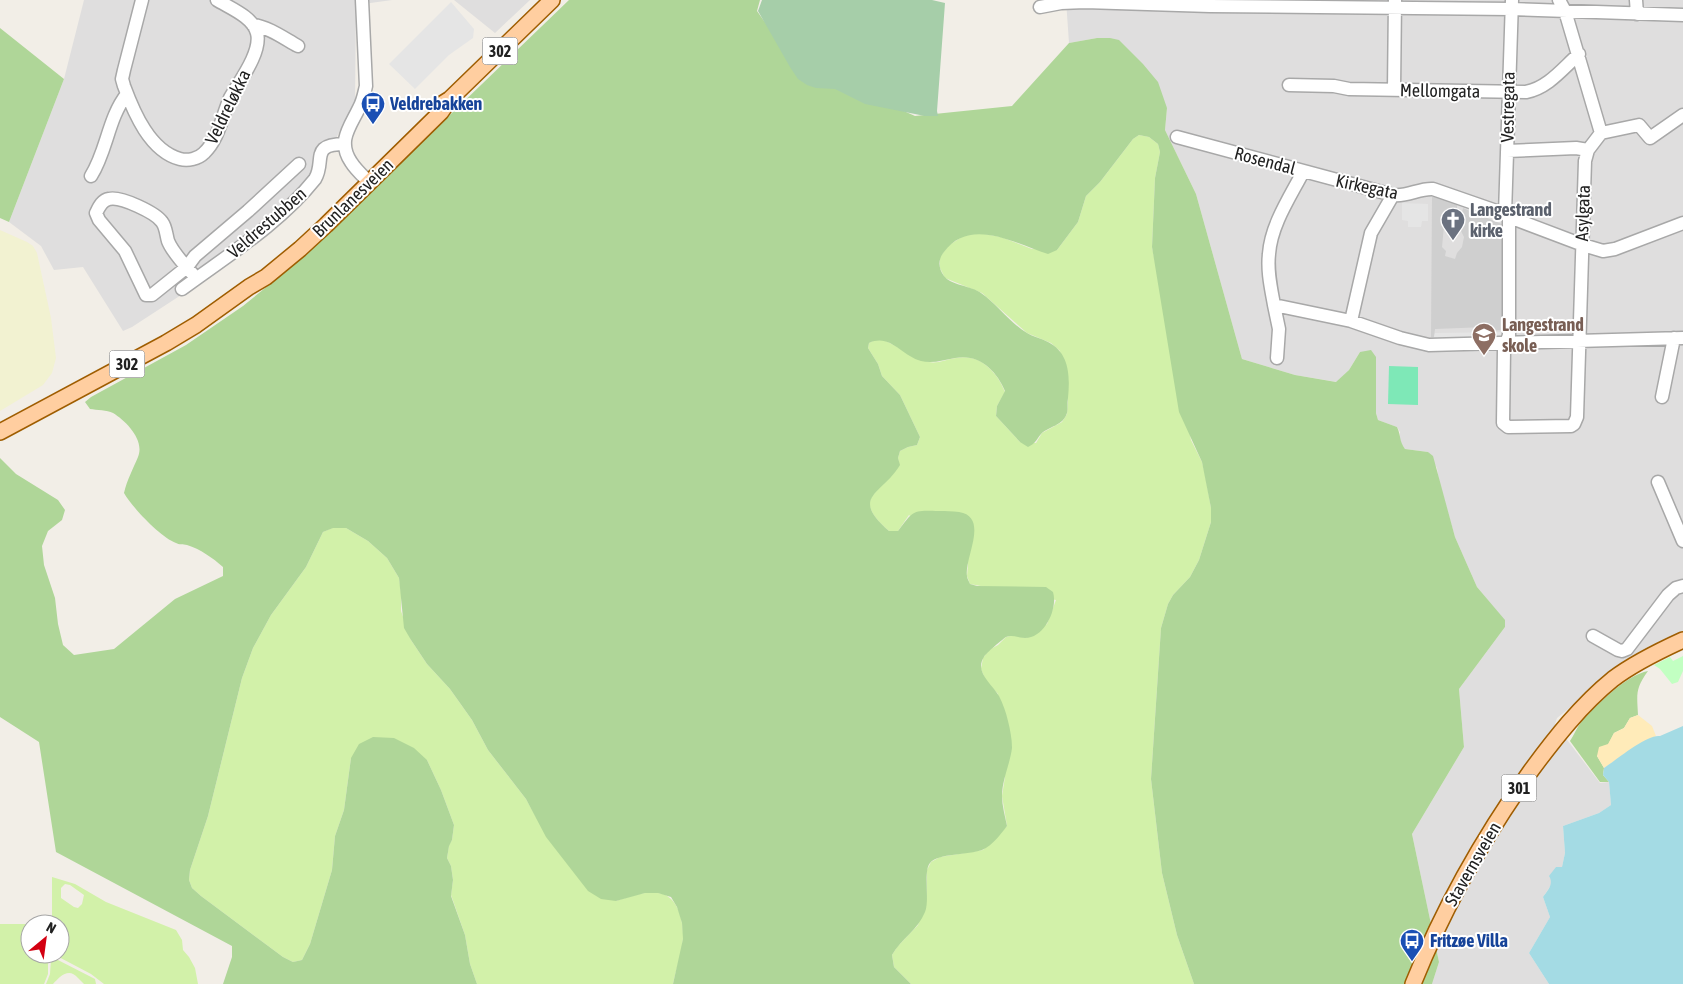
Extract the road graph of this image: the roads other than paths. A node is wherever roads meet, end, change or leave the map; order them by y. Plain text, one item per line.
1 (142, 0) edge
2 (217, 0) edge
3 (364, 0) edge
4 (552, 0) edge
5 (1636, 0) edge
6 (1395, 4) edge
7 (1511, 5) edge
8 (1562, 6) edge
9 (1040, 7) dead end
10 (1637, 14) junction
11 (1683, 16) edge
12 (254, 25) junction
13 (298, 46) dead end
14 (1579, 54) junction
15 (1289, 85) dead end
16 (1394, 90) junction
17 (1508, 92) junction
18 (127, 94) junction
19 (1683, 115) edge
20 (1601, 133) junction
21 (1177, 137) dead end
22 (345, 144) junction
23 (1588, 150) junction
24 (1507, 151) junction
25 (299, 164) dead end
26 (1303, 172) junction
27 (91, 176) dead end
28 (366, 179) junction
29 (1393, 195) junction
30 (1507, 215) junction
31 (1683, 223) edge
32 (1583, 246) junction
33 (187, 267) junction
34 (196, 278) junction
35 (182, 289) dead end
36 (1274, 304) junction
37 (1351, 321) junction
38 (1679, 338) edge
39 (1579, 341) junction
40 (1506, 343) junction
41 (1277, 358) dead end
42 (1662, 397) dead end
43 (1574, 424) joint
44 (0, 432) edge
45 (1658, 482) dead end
46 (1683, 541) edge
47 (1683, 586) edge
48 (1593, 636) dead end
49 (1683, 640) edge
50 (1413, 984) edge

1 - 18 street, Veldreløkka
2 - 12 street
3 - 22 street
4 - 28 main road, Brunlanesveien / 302
5 - 10 street
6 - 7 street
6 - 9 street
6 - 16 street
7 - 8 street
7 - 17 street, Vestregata
8 - 10 street
8 - 14 street
10 - 11 street
12 - 13 street
12 - 18 street, Veldreløkka
14 - 17 street, Mellomgata
14 - 20 street
15 - 16 street, Mellomgata
16 - 17 street, Mellomgata
17 - 24 street, Vestregata
18 - 27 street
19 - 20 street
20 - 23 street, Asylgata
21 - 26 street, Rosendal
22 - 28 street
22 - 34 street, Veldrestubben
23 - 24 street
23 - 32 street, Asylgata
24 - 30 street, Vestregata
25 - 33 street, Veldrestubben
26 - 29 street, Kirkegata
26 - 36 street, Rosendal
28 - 44 main road, Brunlanesveien / 302
29 - 30 street, Kirkegata
29 - 37 street
30 - 32 street, Kirkegata
30 - 40 street, Vestregata
31 - 32 street, Kirkegata
32 - 39 street, Asylgata
33 - 33 street, Veldrestubben
33 - 34 street, Veldrestubben
34 - 35 street, Veldrestubben
36 - 37 street
36 - 41 street, Rosendal
37 - 40 street
38 - 39 street
38 - 42 street
39 - 40 street
39 - 43 street, Asylgata
40 - 43 street, Vestregata
45 - 46 street
47 - 48 street
49 - 50 main road, Stavernsveien / 301

